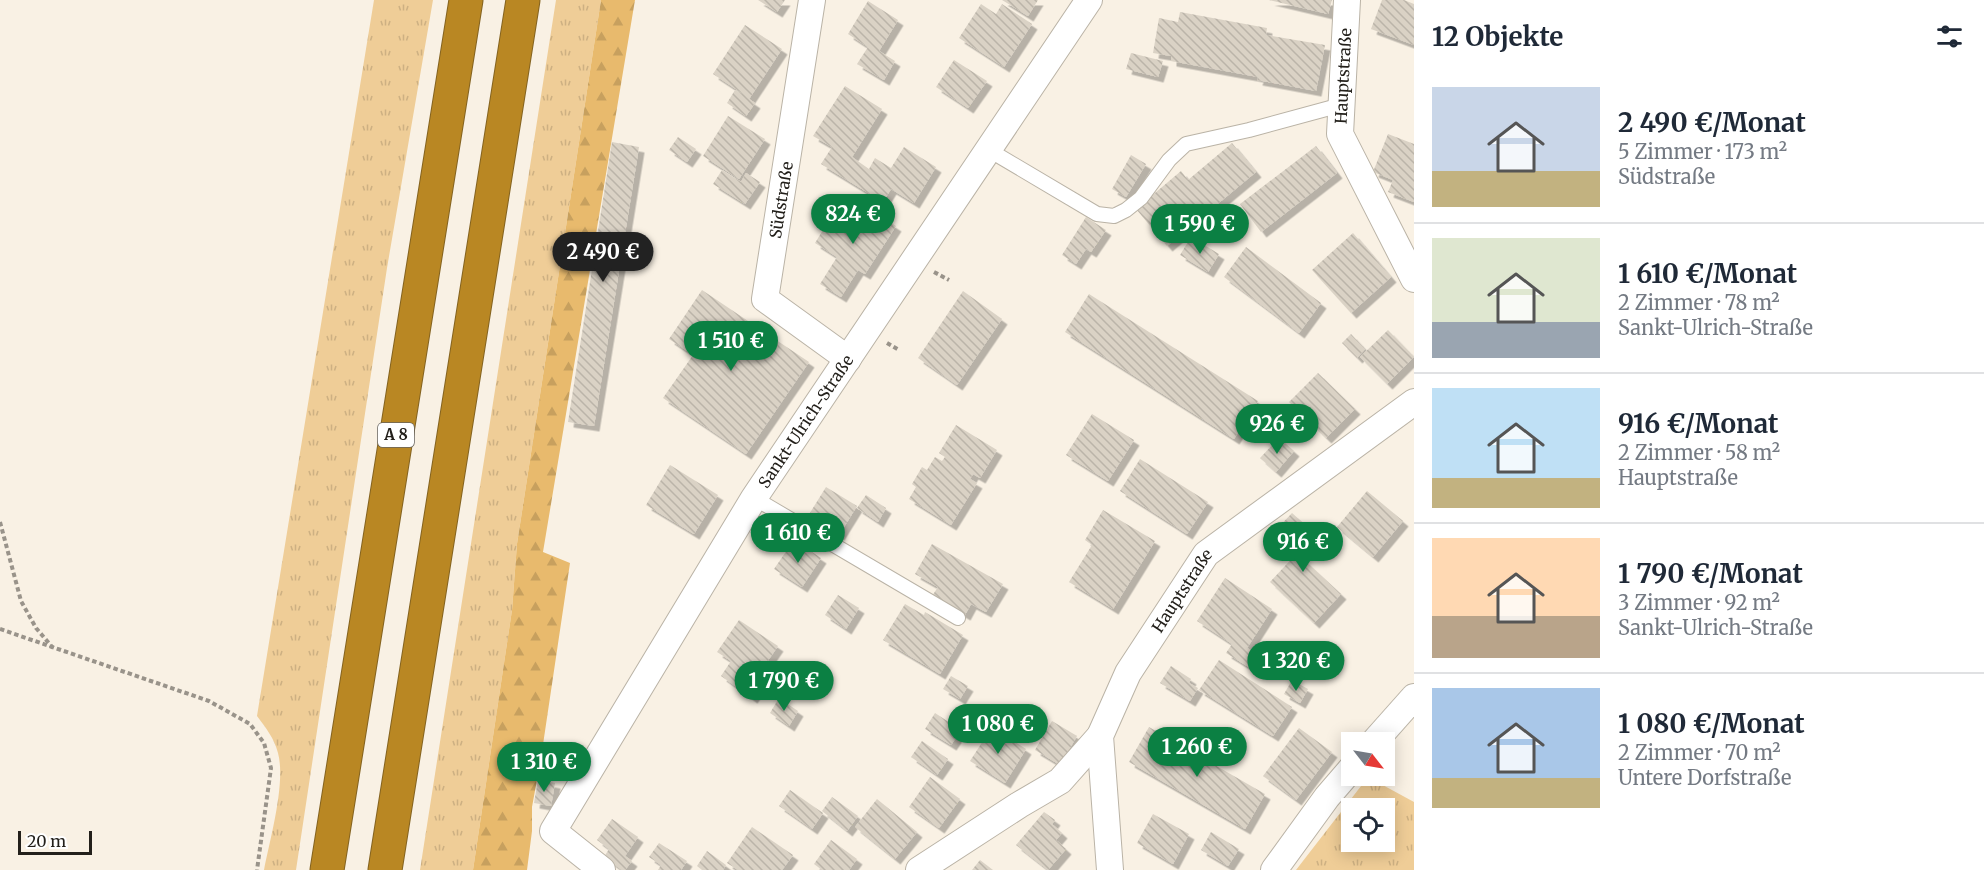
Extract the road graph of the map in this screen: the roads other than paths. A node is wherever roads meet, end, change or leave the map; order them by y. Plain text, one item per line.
1 (466, 0) edge
2 (523, 0) edge
3 (813, 0) edge
4 (1089, 0) edge
5 (1347, 0) edge
6 (1341, 105) junction
7 (988, 150) junction
8 (1414, 279) edge
9 (848, 359) junction
10 (1414, 402) edge
11 (754, 498) junction
12 (958, 618) dead end
13 (1414, 697) edge
14 (1383, 732) edge
15 (1100, 736) junction
16 (1341, 781) edge
17 (327, 870) edge
18 (385, 870) edge
19 (602, 870) edge
20 (919, 870) edge
21 (1110, 870) edge
22 (1274, 870) edge

1 - 17 highway, A 8
2 - 18 highway
3 - 9 street, Südstraße
4 - 7 street, Sankt-Ulrich-Straße
5 - 6 street, Hauptstraße
6 - 7 lane
6 - 8 street, Hauptstraße
7 - 9 street, Sankt-Ulrich-Straße
9 - 11 street, Sankt-Ulrich-Straße
10 - 15 street, Hauptstraße
11 - 12 lane
11 - 19 street, Sankt-Ulrich-Straße
13 - 14 street
15 - 20 street
15 - 21 street, Hauptstraße
16 - 22 street

